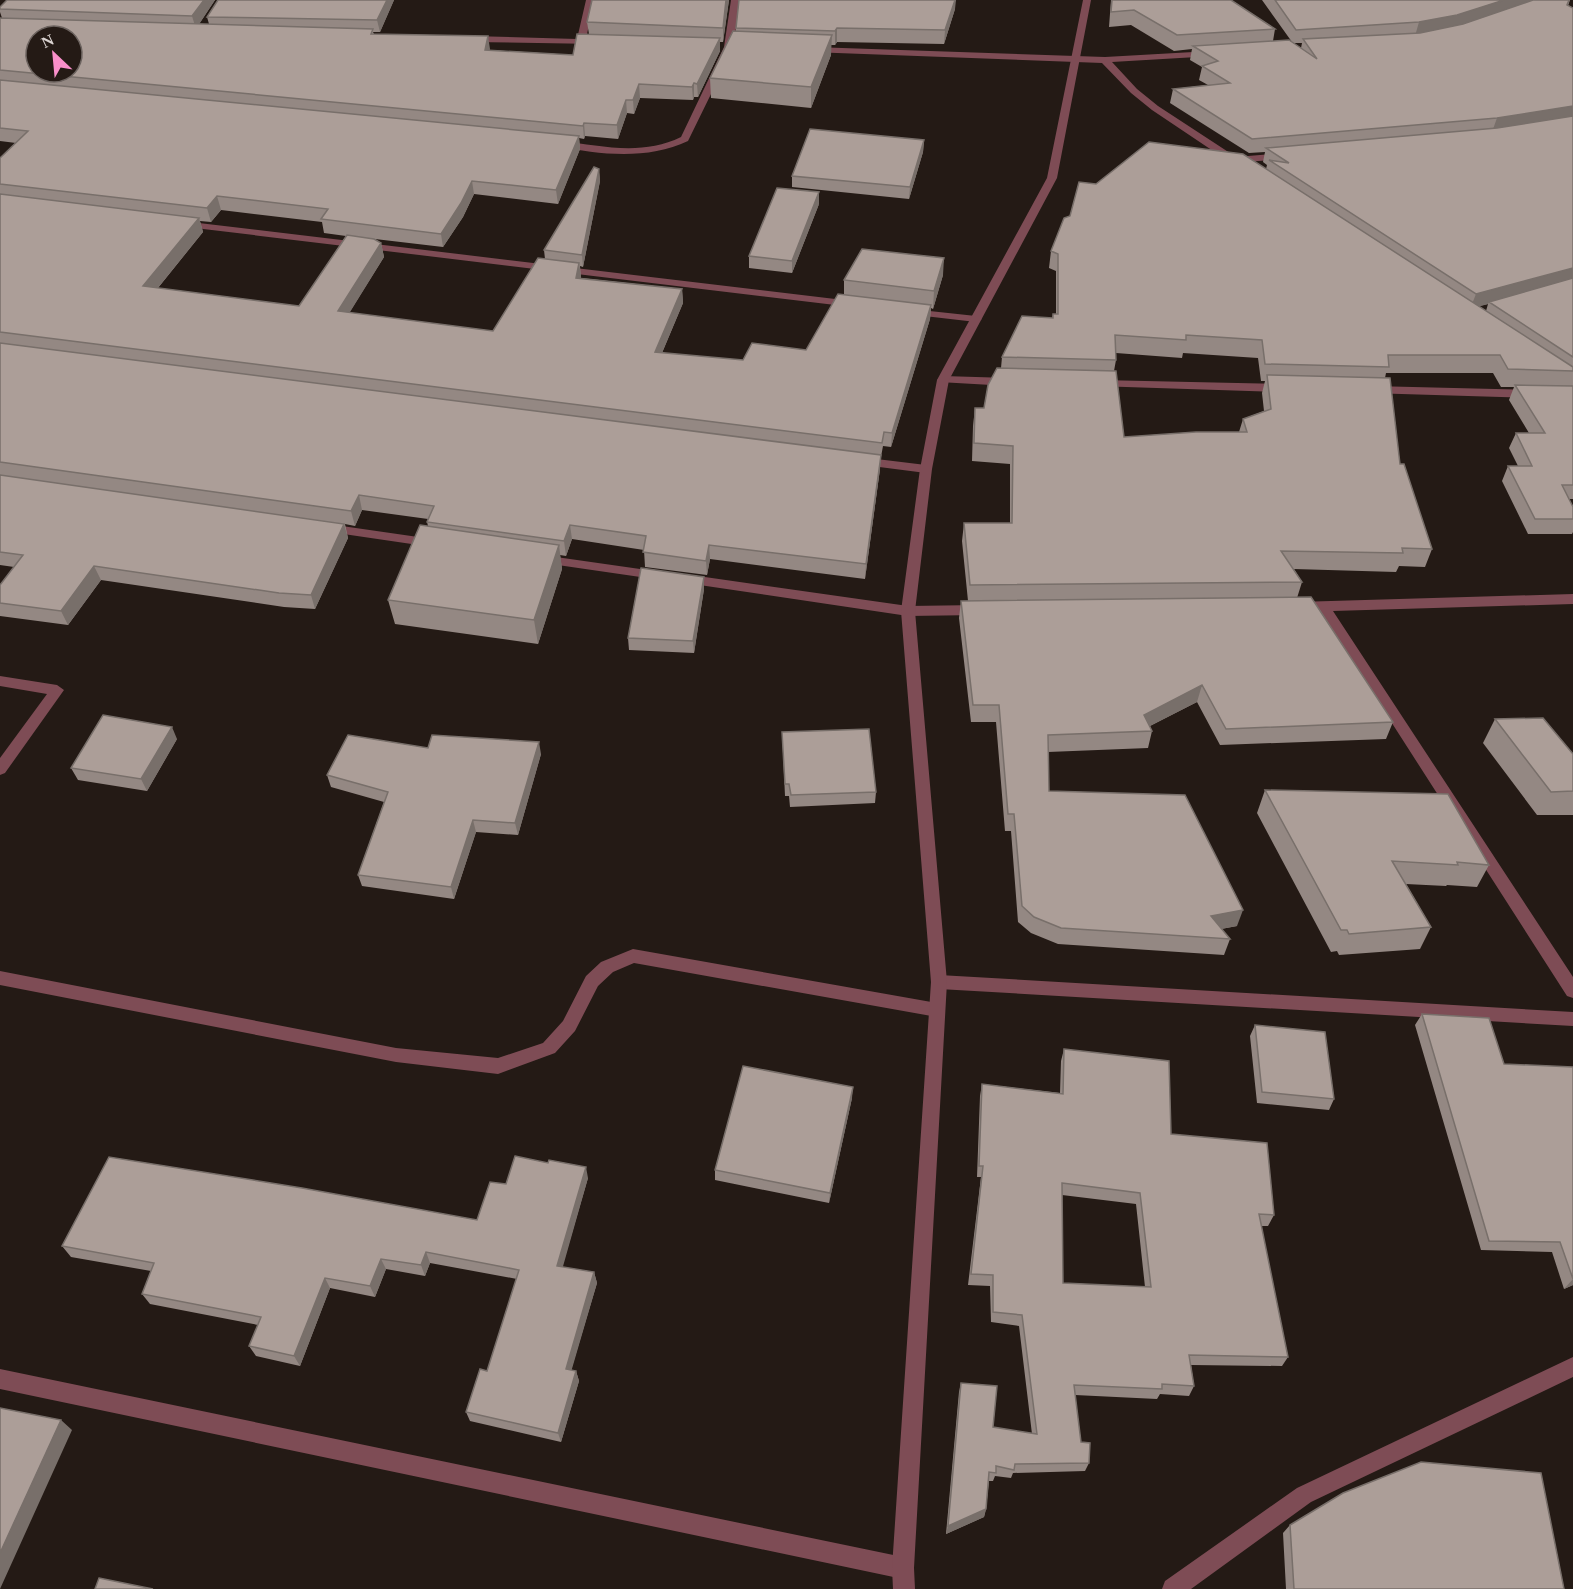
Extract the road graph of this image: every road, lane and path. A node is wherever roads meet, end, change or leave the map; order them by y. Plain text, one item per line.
1 (590, 0) edge
2 (735, 0) edge
3 (1087, 0) edge
4 (462, 39) edge
5 (581, 41) junction
6 (604, 42) edge
7 (718, 47) edge
8 (729, 47) junction
9 (741, 48) edge
10 (801, 50) edge
11 (1224, 53) edge
12 (1074, 58) junction
13 (1105, 60) junction
14 (547, 142) edge
15 (1293, 155) edge
16 (1234, 160) junction
17 (1254, 173) edge
18 (167, 222) edge
19 (869, 306) edge
20 (905, 311) edge
21 (976, 319) junction
22 (943, 380) junction
23 (1026, 382) edge
24 (1086, 384) edge
25 (1300, 388) edge
26 (1359, 390) edge
27 (1549, 394) edge
28 (843, 459) edge
29 (926, 469) junction
30 (318, 527) edge
31 (448, 546) edge
32 (531, 557) edge
33 (1573, 599) edge
34 (1288, 607) edge
35 (1324, 607) junction
36 (908, 610) junction
37 (991, 610) edge
38 (0, 681) edge
39 (0, 770) edge
40 (0, 978) edge
41 (939, 982) junction
42 (1573, 991) edge
43 (937, 1011) junction
44 (1573, 1019) edge
45 (1573, 1367) edge
46 (0, 1379) edge
47 (903, 1579) edge
48 (1173, 1589) edge

1 - 5 street
2 - 8 street
3 - 12 street
4 - 5 street
5 - 6 street
7 - 8 street
8 - 9 street
8 - 14 street
10 - 12 street
11 - 13 street
12 - 13 street
12 - 21 street
13 - 16 street
15 - 16 street
16 - 17 street
18 - 19 street
20 - 21 street
21 - 22 street
22 - 23 street
22 - 29 street
24 - 25 street
26 - 27 street
28 - 29 street
29 - 36 street
30 - 31 street
32 - 36 street
33 - 35 street
34 - 35 street
35 - 42 street
36 - 37 street
36 - 41 street
38 - 39 street
40 - 43 street
41 - 43 street
41 - 44 street
43 - 47 street
45 - 48 street
46 - 47 street

